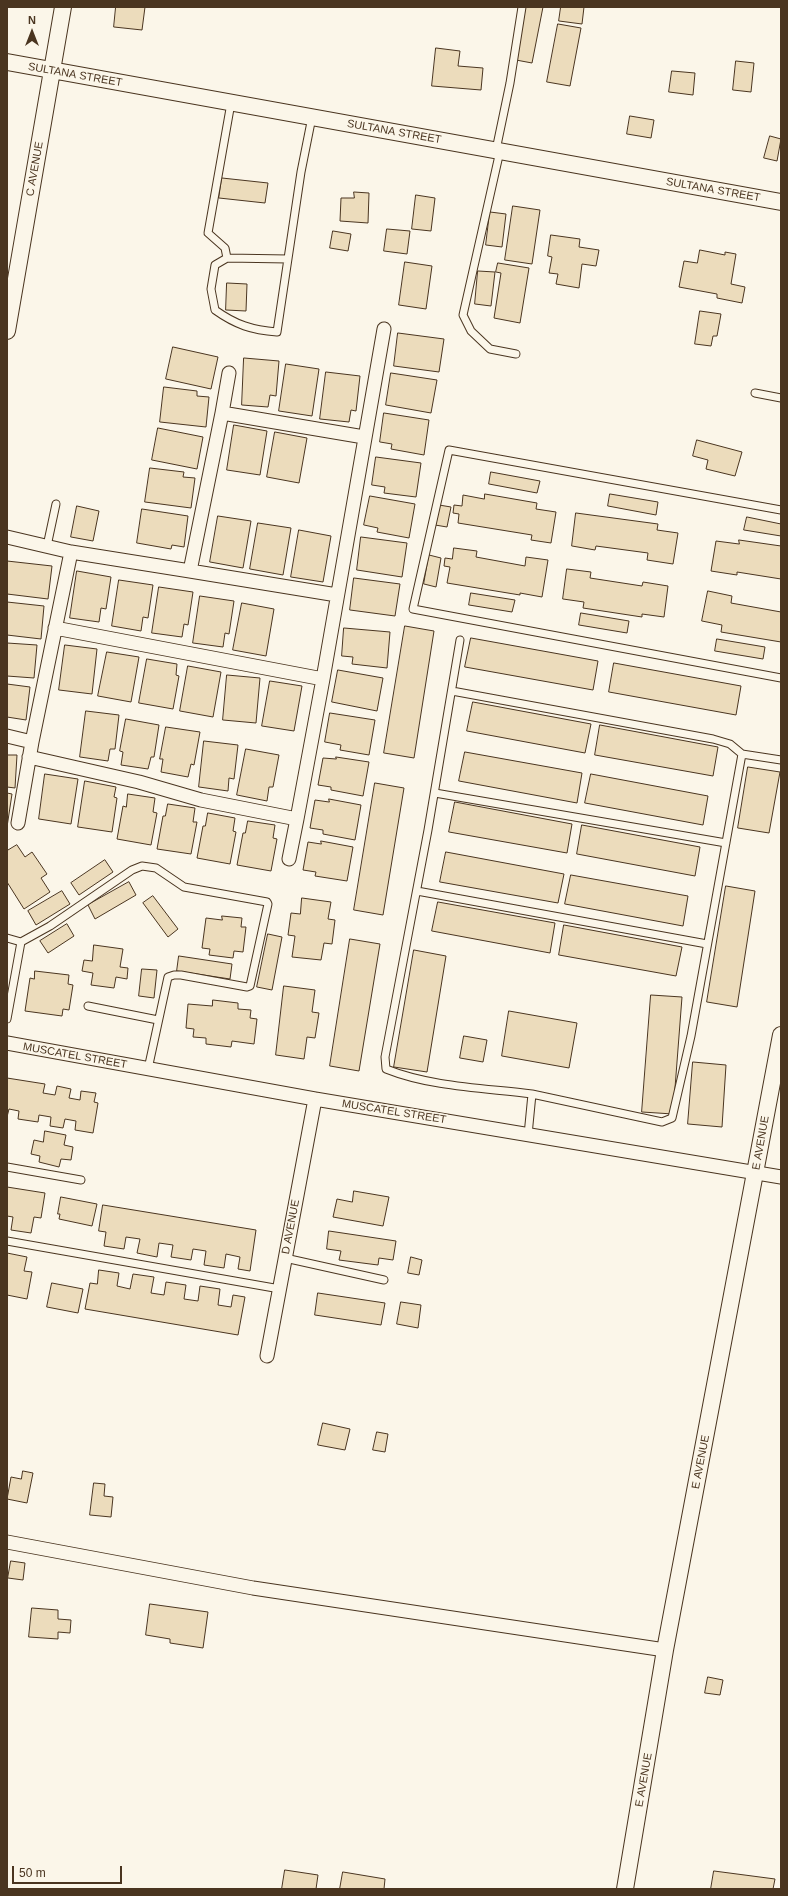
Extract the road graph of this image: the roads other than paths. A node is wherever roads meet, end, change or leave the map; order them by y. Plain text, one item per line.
1 (63, 7) edge
2 (522, 7) edge
3 (7, 62) edge
4 (52, 70) junction
5 (232, 103) junction
6 (312, 117) junction
7 (498, 150) junction
8 (781, 202) edge
9 (228, 258) junction
10 (288, 259) junction
11 (384, 329) dead end
12 (7, 331) edge
13 (516, 354) dead end
14 (229, 373) dead end
15 (755, 393) dead end
16 (781, 398) edge
17 (222, 413) junction
18 (364, 438) junction
19 (56, 504) dead end
20 (781, 510) edge
21 (7, 537) edge
22 (47, 546) junction
23 (71, 552) junction
24 (190, 571) junction
25 (337, 595) junction
26 (56, 628) junction
27 (460, 640) dead end
28 (781, 678) edge
29 (323, 679) junction
30 (452, 691) junction
31 (7, 736) edge
32 (32, 742) junction
33 (742, 754) junction
34 (29, 757) junction
35 (781, 760) edge
36 (435, 793) junction
37 (297, 819) junction
38 (18, 823) dead end
39 (726, 843) junction
40 (289, 859) dead end
41 (417, 890) junction
42 (7, 938) edge
43 (20, 942) junction
44 (708, 944) junction
45 (88, 1006) dead end
46 (7, 1019) edge
47 (158, 1020) junction
48 (781, 1035) edge
49 (7, 1043) edge
50 (148, 1069) junction
51 (532, 1094) junction
52 (315, 1099) junction
53 (528, 1135) junction
54 (7, 1167) edge
55 (756, 1173) junction
56 (781, 1177) edge
57 (81, 1180) dead end
58 (7, 1241) edge
59 (285, 1258) junction
60 (384, 1280) dead end
61 (280, 1289) junction
62 (267, 1356) dead end
63 (7, 1542) edge
64 (665, 1650) junction
65 (625, 1889) edge

1 - 4 street, C AVENUE
2 - 7 lane
3 - 4 street, SULTANA STREET
4 - 5 street, SULTANA STREET
4 - 12 street, C AVENUE
5 - 6 street, SULTANA STREET
5 - 9 lane
6 - 7 street, SULTANA STREET
6 - 10 lane
7 - 8 street, SULTANA STREET
7 - 13 lane
9 - 10 lane
9 - 10 lane
11 - 18 street
14 - 17 street
15 - 16 lane
17 - 18 street
17 - 24 street
18 - 25 street
19 - 22 lane
20 - 28 lane
21 - 22 street
22 - 23 street
23 - 24 street
23 - 26 street
24 - 25 street
25 - 29 street
26 - 29 street
26 - 32 street
27 - 30 lane
29 - 37 street
30 - 33 lane
30 - 36 lane
31 - 32 street
32 - 34 street
33 - 35 lane
33 - 39 lane
34 - 37 street
34 - 38 street
36 - 39 lane
36 - 41 lane
37 - 40 street
39 - 44 lane
41 - 44 lane
41 - 51 lane
42 - 43 lane
43 - 46 lane
43 - 47 lane
44 - 51 lane
45 - 47 lane
47 - 50 lane
48 - 55 street, E AVENUE
49 - 50 street, MUSCATEL STREET
50 - 52 street, MUSCATEL STREET
51 - 53 lane
52 - 53 street, MUSCATEL STREET
52 - 59 street, D AVENUE
53 - 55 street, MUSCATEL STREET
54 - 57 lane
55 - 56 street, MUSCATEL STREET
55 - 64 street, E AVENUE
58 - 61 lane
59 - 60 lane
59 - 61 street, D AVENUE
61 - 62 street, D AVENUE
63 - 64 street
64 - 65 street, E AVENUE

